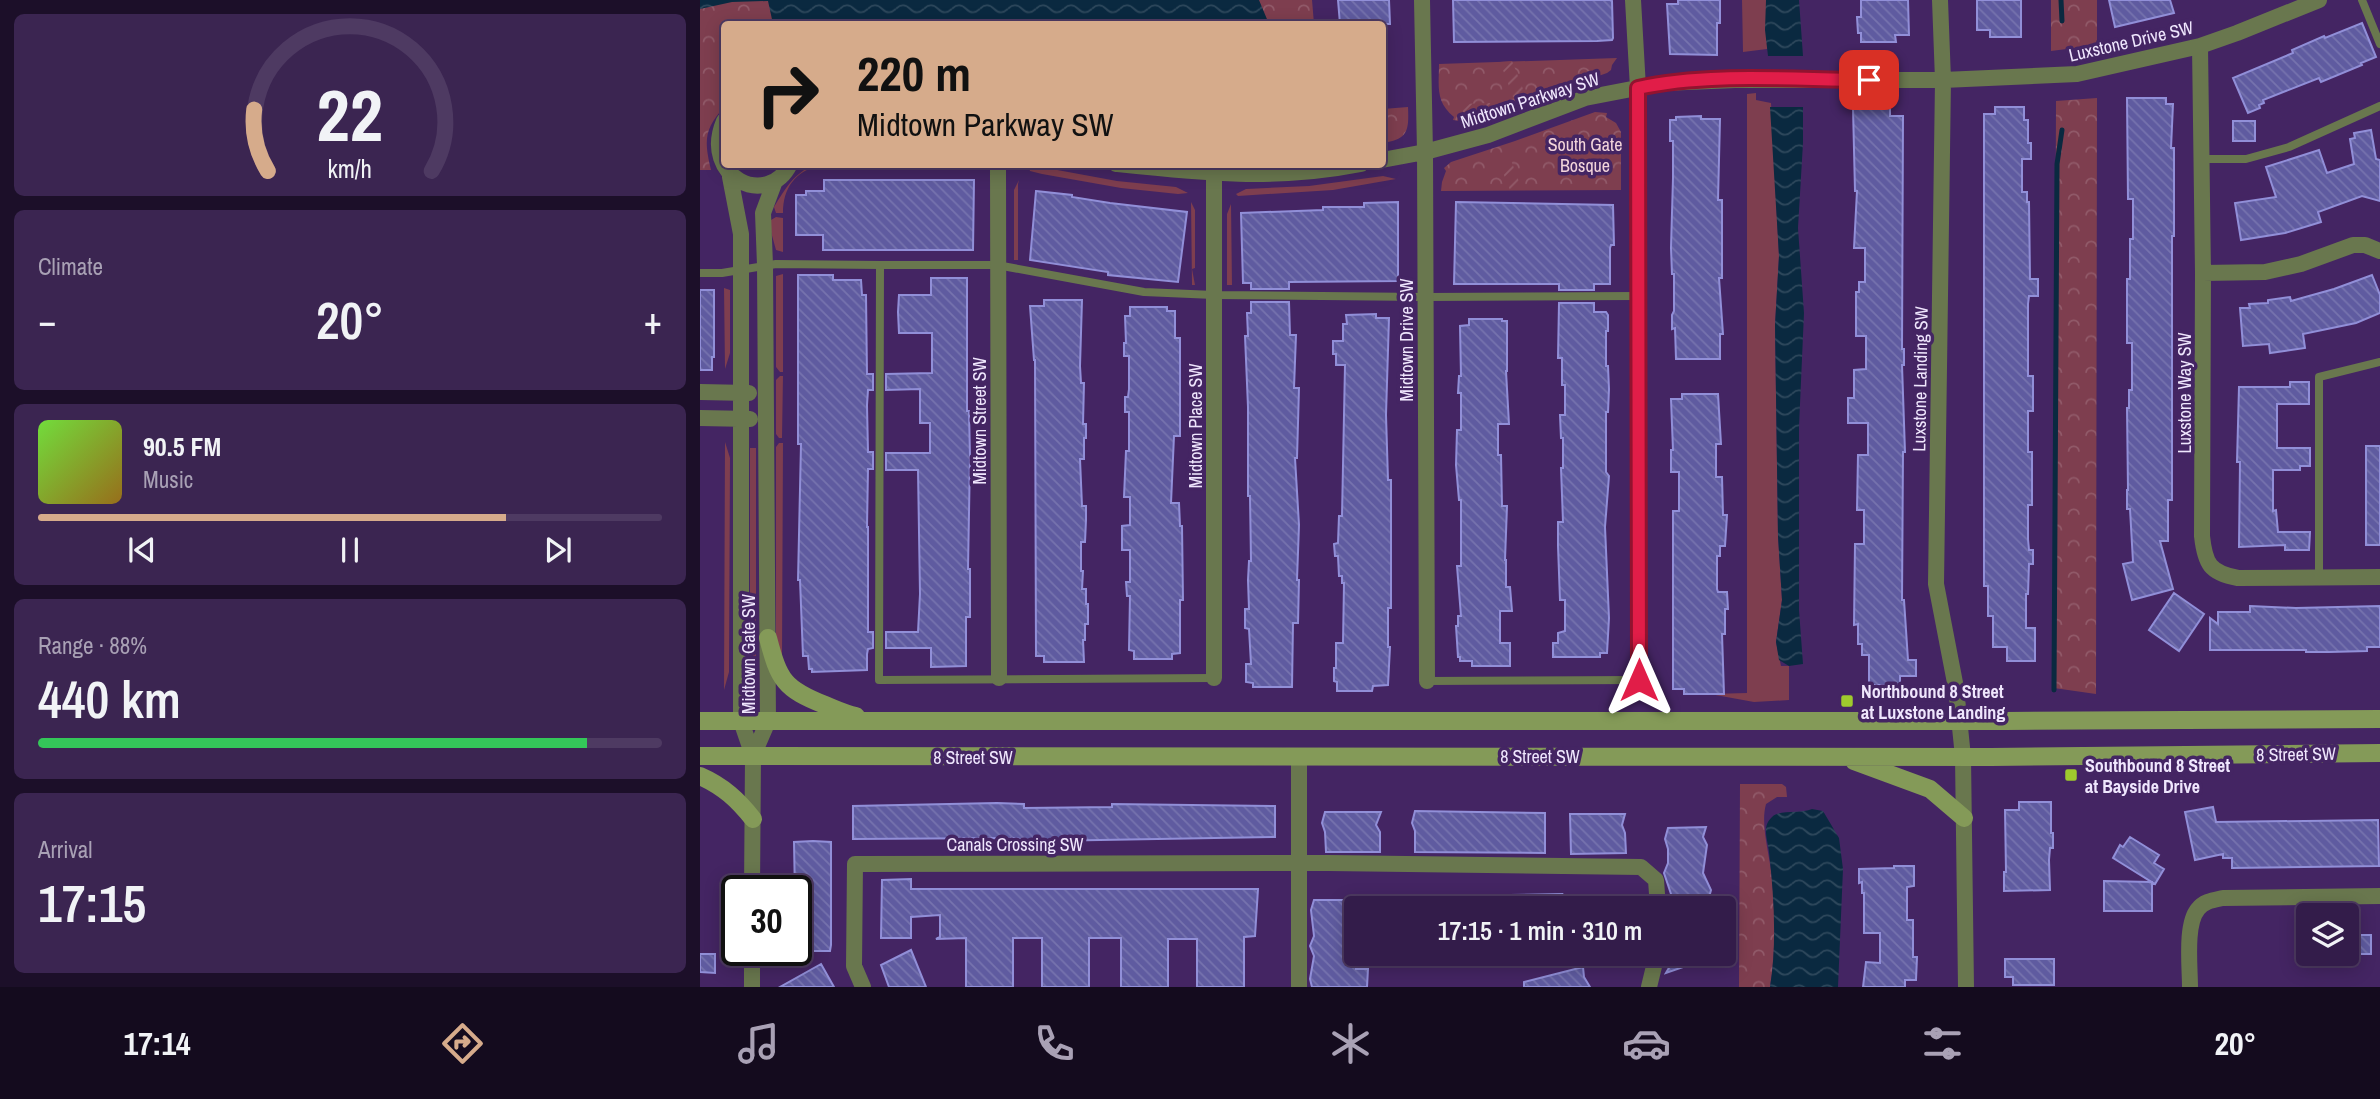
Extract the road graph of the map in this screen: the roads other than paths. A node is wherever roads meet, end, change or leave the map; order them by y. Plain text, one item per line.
1 (1422, 0) edge
2 (1633, 0) edge
3 (1940, 0) edge
4 (2319, 0) edge
5 (2362, 0) edge
6 (2380, 44) edge
7 (2200, 46) junction
8 (1943, 80) junction
9 (1638, 88) junction
10 (2380, 106) edge
11 (721, 128) edge
12 (1425, 152) junction
13 (1386, 159) edge
14 (2201, 159) junction
15 (721, 165) edge
16 (723, 168) edge
17 (789, 168) edge
18 (998, 168) edge
19 (1155, 168) edge
20 (1342, 168) edge
21 (1214, 174) junction
22 (730, 177) junction
23 (775, 181) junction
24 (2380, 251) edge
25 (765, 265) junction
26 (880, 265) junction
27 (997, 265) junction
28 (741, 270) junction
29 (700, 273) edge
30 (2203, 273) junction
31 (1214, 295) junction
32 (1639, 296) junction
33 (1425, 297) junction
34 (2380, 362) edge
35 (700, 393) edge
36 (741, 393) junction
37 (766, 393) junction
38 (700, 418) edge
39 (741, 419) junction
40 (766, 419) junction
41 (2319, 577) junction
42 (2380, 577) edge
43 (768, 638) junction
44 (999, 678) junction
45 (1214, 678) joint
46 (1639, 680) joint
47 (1427, 681) joint
48 (2380, 719) edge
49 (700, 721) edge
50 (741, 721) junction
51 (768, 721) junction
52 (1959, 721) junction
53 (887, 722) junction
54 (2380, 753) edge
55 (1838, 755) junction
56 (700, 756) edge
57 (753, 756) junction
58 (1299, 757) junction
59 (1963, 757) junction
60 (700, 776) edge
61 (1964, 818) junction
62 (753, 819) junction
63 (1299, 863) junction
64 (752, 875) edge
65 (1657, 896) edge
66 (2380, 896) edge
67 (752, 966) edge
68 (1654, 966) edge
69 (752, 987) edge
70 (863, 987) edge
71 (1299, 987) edge
72 (1649, 987) edge
73 (1966, 987) edge
74 (2190, 987) edge

1 - 12 street, Midtown Drive SW
2 - 9 street
3 - 8 street, Luxstone Landing SW
4 - 7 street, Luxstone Drive SW
5 - 6 lane
7 - 8 street, Luxstone Drive SW
7 - 14 street, Luxstone Way SW
8 - 9 street, Midtown Parkway SW
8 - 52 street, Luxstone Landing SW
9 - 12 street, Midtown Parkway SW
9 - 32 street
10 - 14 lane
11 - 15 street, Midtown Gate SW
12 - 13 street, Midtown Parkway SW
12 - 33 street, Midtown Drive SW
14 - 30 street, Luxstone Way SW
16 - 22 street, Midtown Gate SW
17 - 23 street
18 - 27 street, Midtown Street SW
19 - 21 street
20 - 21 street
21 - 31 street, Midtown Place SW
22 - 23 street
22 - 28 street, Midtown Gate SW
23 - 25 street, Midtown Gate SW
24 - 30 street
25 - 26 lane
25 - 28 lane
25 - 37 street, Midtown Gate SW
26 - 27 lane
26 - 44 lane
27 - 31 lane
27 - 44 street, Midtown Street SW
28 - 29 lane
28 - 36 street, Midtown Gate SW
30 - 41 street, Luxstone Way SW
31 - 33 lane
31 - 45 street, Midtown Place SW
32 - 33 lane
32 - 46 street
33 - 47 street, Midtown Drive SW
34 - 41 lane
35 - 36 street
36 - 37 street
36 - 39 street, Midtown Gate SW
37 - 40 street, Midtown Gate SW
38 - 39 street
39 - 40 street
39 - 50 street, Midtown Gate SW
40 - 43 street, Midtown Gate SW
41 - 42 street, Luxstone Way SW
43 - 51 street, Midtown Gate SW
43 - 53 main road
44 - 45 lane
46 - 47 lane
48 - 52 main road, 8 Street SW
49 - 50 main road, 8 Street SW
50 - 51 main road, 8 Street SW
50 - 57 street, Midtown Gate SW
51 - 53 main road, 8 Street SW
51 - 57 street, Midtown Gate SW
52 - 53 main road, 8 Street SW
52 - 59 street, Luxstone Landing SW
54 - 59 main road, 8 Street SW
55 - 58 main road, 8 Street SW
55 - 59 main road, 8 Street SW
55 - 61 main road
56 - 57 main road, 8 Street SW
57 - 58 main road, 8 Street SW
57 - 62 street
58 - 63 street
59 - 61 street, Luxstone Landing SW
60 - 62 main road
61 - 73 street, Luxstone Landing SW
62 - 64 street
63 - 65 street, Canals Crossing SW
63 - 70 street, Canals Crossing SW
63 - 71 street
66 - 74 street
67 - 69 street
68 - 72 street

